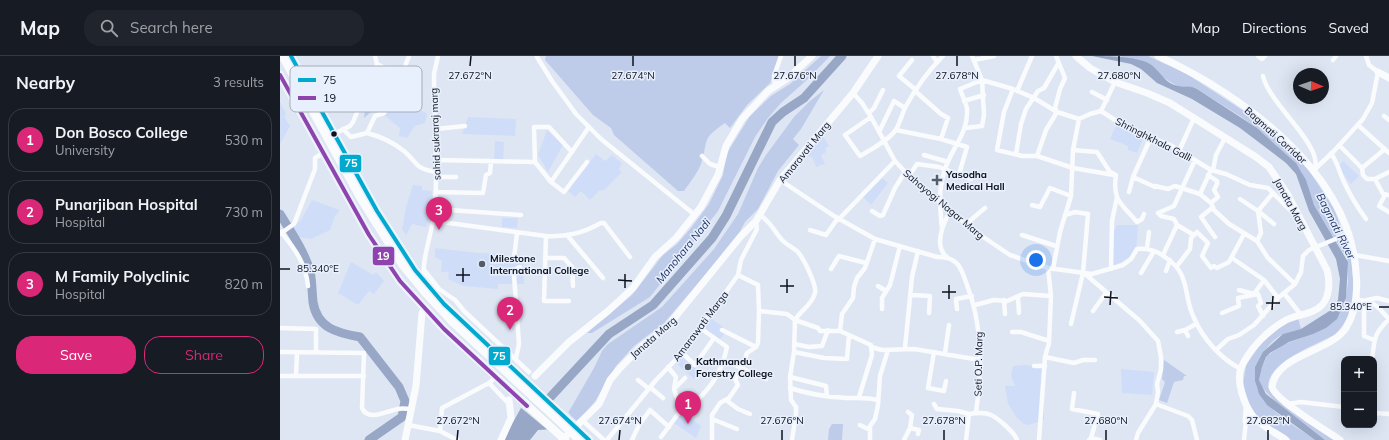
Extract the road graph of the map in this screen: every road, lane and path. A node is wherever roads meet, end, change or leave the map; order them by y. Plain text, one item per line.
1 (283, 56) edge
2 (291, 56) edge
3 (375, 56) edge
4 (409, 56) edge
5 (438, 56) edge
6 (781, 56) edge
7 (812, 56) edge
8 (878, 56) edge
9 (933, 56) edge
10 (943, 56) edge
11 (994, 56) edge
12 (1032, 56) edge
13 (1056, 56) edge
14 (1076, 56) edge
15 (1158, 56) edge
16 (1366, 56) edge
17 (538, 57) edge
18 (973, 58) edge
19 (912, 60) dead end
20 (280, 61) edge
21 (937, 62) junction
22 (377, 64) joint
23 (1058, 64) junction
24 (297, 66) edge
25 (381, 66) edge
26 (405, 66) edge
27 (290, 70) edge
28 (1378, 72) junction
29 (280, 75) edge
30 (1263, 76) dead end
31 (290, 77) edge
32 (1389, 78) edge
33 (982, 80) junction
34 (1115, 82) junction
35 (775, 85) junction
36 (883, 90) dead end
37 (915, 90) junction
38 (1015, 90) junction
39 (1092, 92) dead end
40 (290, 93) edge
41 (853, 93) junction
42 (984, 96) junction
43 (1034, 98) junction
44 (1107, 100) junction
45 (964, 101) junction
46 (905, 108) junction
47 (1101, 111) junction
48 (300, 112) edge
49 (311, 112) edge
50 (322, 112) edge
51 (357, 112) edge
52 (384, 112) edge
53 (1057, 112) junction
54 (870, 115) junction
55 (1384, 116) dead end
56 (1194, 118) junction
57 (1079, 119) junction
58 (1389, 120) edge
59 (1358, 125) junction
60 (465, 126) dead end
61 (589, 127) junction
62 (965, 128) junction
63 (343, 129) junction
64 (436, 129) junction
65 (896, 130) junction
66 (879, 132) junction
67 (334, 134) junction
68 (367, 134) junction
69 (1151, 137) junction
70 (1225, 138) junction
71 (940, 139) junction
72 (884, 142) junction
73 (957, 143) junction
74 (1339, 145) junction
75 (1385, 149) junction
76 (1073, 150) junction
77 (1179, 151) junction
78 (572, 152) junction
79 (323, 153) junction
80 (1331, 153) junction
81 (1389, 153) edge
82 (1016, 154) junction
83 (924, 155) dead end
84 (702, 156) dead end
85 (1037, 156) junction
86 (436, 160) junction
87 (1195, 160) junction
88 (894, 161) junction
89 (490, 162) junction
90 (535, 162) junction
91 (587, 162) dead end
92 (948, 162) junction
93 (719, 168) junction
94 (1073, 168) junction
95 (1362, 168) junction
96 (945, 169) junction
97 (1212, 170) junction
98 (1314, 170) junction
99 (960, 171) dead end
100 (1389, 172) edge
101 (907, 174) junction
102 (436, 175) junction
103 (1116, 175) junction
104 (1208, 175) junction
105 (456, 177) dead end
106 (1133, 177) junction
107 (1375, 179) junction
108 (780, 180) junction
109 (971, 180) dead end
110 (551, 182) junction
111 (1182, 188) junction
112 (436, 192) junction
113 (1129, 192) dead end
114 (1273, 193) junction
115 (1200, 194) junction
116 (1117, 195) junction
117 (1387, 195) edge
118 (1070, 196) junction
119 (1240, 198) dead end
120 (939, 199) junction
121 (1032, 205) dead end
122 (1212, 205) junction
123 (985, 208) dead end
124 (435, 209) junction
125 (872, 211) dead end
126 (950, 211) junction
127 (1258, 211) junction
128 (1389, 212) edge
129 (1144, 214) dead end
130 (521, 215) dead end
131 (695, 215) junction
132 (1065, 215) junction
133 (758, 218) junction
134 (839, 218) junction
135 (1366, 219) dead end
136 (434, 221) junction
137 (1301, 221) junction
138 (966, 224) junction
139 (1177, 224) junction
140 (1274, 224) dead end
141 (1207, 226) junction
142 (942, 229) junction
143 (810, 230) dead end
144 (282, 232) edge
145 (1149, 232) dead end
146 (517, 233) junction
147 (1196, 233) junction
148 (1350, 233) junction
149 (1244, 234) junction
150 (568, 235) junction
151 (1022, 235) dead end
152 (546, 236) junction
153 (1215, 236) dead end
154 (875, 239) junction
155 (1257, 241) junction
156 (900, 246) junction
157 (1056, 246) junction
158 (1318, 246) junction
159 (1147, 248) junction
160 (918, 251) junction
161 (1154, 251) junction
162 (1355, 254) junction
163 (1163, 256) junction
164 (630, 257) dead end
165 (946, 257) junction
166 (514, 258) dead end
167 (545, 258) junction
168 (1232, 258) junction
169 (1170, 260) junction
170 (1389, 261) edge
171 (866, 263) junction
172 (1177, 266) junction
173 (520, 267) dead end
174 (1048, 268) junction
175 (831, 269) dead end
176 (1053, 269) junction
177 (1111, 269) junction
178 (425, 271) junction
179 (1166, 271) dead end
180 (1083, 273) junction
181 (1141, 273) dead end
182 (738, 275) junction
183 (603, 278) dead end
184 (1264, 280) junction
185 (426, 283) junction
186 (1295, 284) junction
187 (308, 286) dead end
188 (573, 286) dead end
189 (878, 286) dead end
190 (1239, 290) dead end
191 (886, 291) junction
192 (1106, 292) junction
193 (1284, 292) junction
194 (911, 295) junction
195 (972, 296) junction
196 (1051, 296) junction
197 (1018, 297) junction
198 (1278, 298) junction
199 (1004, 300) junction
200 (1356, 300) junction
201 (1367, 300) junction
202 (569, 301) dead end
203 (1389, 301) edge
204 (975, 306) junction
205 (882, 309) dead end
206 (957, 309) dead end
207 (425, 310) junction
208 (1093, 310) dead end
209 (759, 311) junction
210 (1019, 313) dead end
211 (1222, 313) dead end
212 (929, 314) dead end
213 (1005, 314) dead end
214 (1301, 315) junction
215 (1263, 316) junction
216 (795, 320) junction
217 (1071, 324) dead end
218 (1196, 324) junction
219 (949, 325) dead end
220 (699, 327) junction
221 (280, 328) edge
222 (722, 330) dead end
223 (828, 330) junction
224 (1185, 330) junction
225 (840, 331) junction
226 (1012, 332) dead end
227 (1177, 332) dead end
228 (849, 335) junction
229 (1188, 336) dead end
230 (714, 338) junction
231 (1374, 340) junction
232 (1049, 341) junction
233 (794, 344) junction
234 (756, 347) junction
235 (871, 347) junction
236 (905, 348) junction
237 (888, 350) junction
238 (1216, 350) junction
239 (280, 352) edge
240 (297, 352) junction
241 (316, 352) junction
242 (682, 352) junction
243 (794, 352) junction
244 (934, 352) junction
245 (945, 353) junction
246 (1372, 356) edge
247 (1046, 357) junction
248 (516, 358) junction
249 (724, 360) junction
250 (980, 360) junction
251 (1095, 360) dead end
252 (1034, 366) dead end
253 (1045, 366) junction
254 (668, 367) junction
255 (742, 368) junction
256 (1241, 369) junction
257 (532, 374) joint
258 (280, 376) edge
259 (296, 376) junction
260 (364, 376) junction
261 (790, 377) junction
262 (686, 378) dead end
263 (766, 379) dead end
264 (492, 380) junction
265 (638, 380) dead end
266 (514, 382) junction
267 (946, 382) dead end
268 (649, 388) junction
269 (790, 388) junction
270 (674, 389) junction
271 (1074, 393) dead end
272 (827, 396) junction
273 (859, 397) junction
274 (663, 398) dead end
275 (726, 400) junction
276 (876, 400) junction
277 (508, 401) joint
278 (934, 404) dead end
279 (1156, 404) junction
280 (1288, 404) junction
281 (1247, 406) junction
282 (1341, 407) edge
283 (411, 409) junction
284 (681, 410) junction
285 (908, 412) dead end
286 (976, 412) junction
287 (1377, 413) edge
288 (750, 414) dead end
289 (969, 414) junction
290 (1389, 414) edge
291 (712, 419) junction
292 (582, 420) junction
293 (1246, 421) joint
294 (408, 425) junction
295 (860, 425) dead end
296 (669, 427) junction
297 (910, 428) junction
298 (737, 429) dead end
299 (870, 430) junction
300 (440, 431) junction
301 (918, 434) dead end
302 (661, 437) dead end
303 (584, 439) edge
304 (1090, 439) edge
305 (405, 440) edge
306 (457, 440) edge
307 (501, 440) edge
308 (564, 440) edge
309 (573, 440) edge
310 (604, 440) edge
311 (607, 440) edge
312 (632, 440) edge
313 (712, 440) edge
314 (792, 440) edge
315 (870, 440) edge
316 (904, 440) edge
317 (966, 440) edge
318 (1017, 440) edge
319 (1040, 440) edge
320 (1100, 440) edge
321 (1136, 440) edge
322 (1195, 440) edge
323 (1244, 440) edge
324 (1286, 440) edge
325 (1340, 440) edge

1 - 27 highway
2 - 24 main road
3 - 22 street
4 - 26 street
5 - 64 street, sahid sukraraj marg
6 - 35 street
7 - 35 main road
8 - 41 main road
9 - 21 street
10 - 21 street
11 - 18 street
12 - 38 street
13 - 23 street
14 - 34 main road, Janata Marg
15 - 98 main road, Bagmati Corridor
16 - 28 street
17 - 61 street
18 - 33 street
19 - 37 street
20 - 31 highway
21 - 37 street
22 - 25 street
23 - 43 street
23 - 53 street
28 - 32 main road
28 - 59 street
29 - 40 main road
30 - 98 street
33 - 38 street
33 - 42 street
33 - 45 street
34 - 44 street
34 - 56 main road, Janata Marg
35 - 93 main road
36 - 54 street
37 - 46 street
37 - 71 street
38 - 43 street
38 - 82 street
39 - 44 street
41 - 54 street, Sahayogi Nagar Marg
41 - 108 main road, Amaravati Marg
42 - 45 street
42 - 62 street
43 - 53 street
43 - 82 street
44 - 47 street
45 - 62 street
46 - 65 street
46 - 66 street
47 - 57 street
47 - 69 street, Shringhkhala Galli
48 - 79 main road
49 - 266 highway
50 - 67 main road
51 - 63 street
52 - 68 street
53 - 57 street
53 - 85 street
54 - 66 street, Sahayogi Nagar Marg
54 - 72 street
55 - 58 street
56 - 70 main road, Janata Marg
56 - 77 street
57 - 76 street
59 - 74 street
59 - 75 street
60 - 64 street
61 - 78 street
61 - 131 street
62 - 73 street
63 - 67 street
63 - 68 street
64 - 86 street, sahid sukraraj marg
65 - 71 street
65 - 72 street
66 - 72 street, Sahayogi Nagar Marg
67 - 185 main road
68 - 102 street
69 - 77 street, Shringhkhala Galli
69 - 106 street
70 - 97 street
70 - 137 main road, Janata Marg
71 - 73 street
72 - 88 street, Sahayogi Nagar Marg
73 - 92 street
73 - 99 street
74 - 80 street
74 - 95 street
75 - 81 street
75 - 95 street
76 - 94 street
76 - 103 street
77 - 87 street, Shringhkhala Galli
78 - 90 street
78 - 110 street
79 - 144 street
79 - 207 main road
80 - 98 street
80 - 135 street
82 - 85 street
83 - 92 street
84 - 93 street
85 - 94 street
86 - 89 street
86 - 102 street, sahid sukraraj marg
87 - 97 street, Shringhkhala Galli
87 - 111 street
88 - 101 street, Sahayogi Nagar Marg
88 - 134 street
89 - 90 street
89 - 112 street
90 - 110 street
91 - 110 street
92 - 96 street
93 - 131 main road
94 - 103 street
94 - 118 street
95 - 107 street
96 - 101 street
96 - 109 street
96 - 120 street
97 - 104 street
97 - 114 street, Shringhkhala Galli
98 - 148 main road, Bagmati Corridor
100 - 107 street
101 - 120 street, Sahayogi Nagar Marg
101 - 125 street
102 - 105 street
102 - 112 street, sahid sukraraj marg
103 - 116 street
104 - 115 street
104 - 122 street
106 - 111 street
106 - 113 street
107 - 117 street
108 - 133 main road, Amaravati Marg
108 - 134 street, Seti O.P. Marg
111 - 115 street
111 - 139 street
112 - 124 street, sahid sukraraj marg
114 - 127 street
114 - 137 street
115 - 122 street
116 - 129 street
116 - 177 street
117 - 128 street
118 - 121 street
118 - 132 street
119 - 127 street
120 - 126 street, Sahayogi Nagar Marg
120 - 142 street
122 - 141 street
122 - 149 street
123 - 138 street
124 - 130 street
124 - 136 street, sahid sukraraj marg
126 - 138 street, Sahayogi Nagar Marg
126 - 142 street
127 - 140 street
127 - 155 street
131 - 257 main road
132 - 157 street
132 - 180 street
133 - 182 street, Amarawati Marga
133 - 216 street
133 - 292 main road, Janata Marg
134 - 143 street
134 - 154 street, Seti O.P. Marg
136 - 146 street
136 - 178 street, sahid sukraraj marg
137 - 158 main road, Janata Marg
138 - 174 street, Sahayogi Nagar Marg
139 - 147 street
139 - 163 street
141 - 147 street
141 - 153 street
142 - 165 street
144 - 187 street
145 - 159 street
146 - 152 street
146 - 166 street
147 - 168 street
147 - 172 street
148 - 158 street
148 - 162 main road, Bagmati Corridor
149 - 155 street
149 - 168 street
150 - 152 street
150 - 164 street
150 - 183 street
151 - 157 street
152 - 167 street
154 - 156 street, Seti O.P. Marg
154 - 171 street
155 - 186 street
156 - 160 street, Seti O.P. Marg
156 - 191 street
157 - 176 street
158 - 186 street
158 - 214 main road, Janata Marg
159 - 161 street
159 - 177 street, Sahayogi Nagar Marg
160 - 165 street, Seti O.P. Marg
160 - 194 street
161 - 163 street
161 - 181 street
162 - 170 street
162 - 200 main road, Bagmati Corridor
163 - 169 street
165 - 195 street, Seti O.P. Marg
167 - 188 street
167 - 202 street
168 - 184 street
169 - 172 street
169 - 179 street
171 - 175 street
171 - 225 street
172 - 218 street
173 - 248 street
174 - 176 street, Sahayogi Nagar Marg
174 - 196 street
176 - 180 street, Sahayogi Nagar Marg
177 - 180 street, Sahayogi Nagar Marg
178 - 185 street, sahid sukraraj marg
178 - 248 street
180 - 192 street
180 - 217 street
182 - 209 street
182 - 220 street, Amarawati Marga
184 - 190 street
184 - 198 street
185 - 266 main road
186 - 193 street
189 - 191 street
191 - 205 street
192 - 208 street
192 - 279 street
193 - 198 street
193 - 214 street
194 - 212 street
194 - 236 street
195 - 204 street, Seti O.P. Marg
195 - 206 street
196 - 197 street
196 - 232 street
197 - 199 street
197 - 210 street
198 - 215 street
199 - 204 street
199 - 213 street
200 - 201 street
200 - 280 main road, Bagmati Corridor
201 - 203 street
201 - 231 street
201 - 231 street
204 - 250 street, Seti O.P. Marg
207 - 264 main road
207 - 283 main road
209 - 216 street
209 - 234 street
211 - 215 street
214 - 256 main road, Janata Marg
215 - 238 street
216 - 223 street
216 - 233 street
218 - 224 street
218 - 238 street
219 - 245 street
220 - 230 street
220 - 242 street, Amarawati Marga
221 - 241 street
222 - 234 street
223 - 225 street
223 - 233 street
224 - 227 street
224 - 229 street
225 - 228 street
226 - 232 street
228 - 235 street
228 - 243 street
230 - 242 street
230 - 249 street
231 - 246 street
232 - 247 street
233 - 243 street
234 - 255 street
235 - 237 street
235 - 273 street
236 - 237 street
236 - 244 street
237 - 276 street
238 - 256 street
239 - 240 street
240 - 241 street
240 - 259 street
241 - 260 street
242 - 254 street, Amarawati Marga
243 - 261 street
244 - 245 street
244 - 267 street
245 - 250 street
247 - 251 street
247 - 253 street
248 - 257 street
249 - 255 street
249 - 284 street
250 - 286 street, Seti O.P. Marg
252 - 253 street
253 - 319 street
254 - 268 street, Amarawati Marga
254 - 270 street
255 - 263 street
255 - 275 street
256 - 281 main road
258 - 259 street
259 - 260 street
260 - 283 street
261 - 269 street
261 - 272 street
262 - 270 street
264 - 266 main road
264 - 277 street
264 - 300 street
265 - 268 street
266 - 303 highway
266 - 308 main road
266 - 309 highway
268 - 274 street
268 - 311 street, Amarawati Marga
269 - 272 street
269 - 314 street
270 - 284 street
271 - 304 street
272 - 273 street
273 - 276 street
275 - 288 street
275 - 291 street
276 - 299 street
277 - 307 main road
278 - 289 street
279 - 321 street
279 - 322 street
280 - 282 street
280 - 325 main road, Bagmati Corridor
281 - 293 main road
281 - 324 main road
283 - 294 main road
284 - 296 street
285 - 297 street
286 - 289 street
286 - 318 street
287 - 290 street
289 - 317 street
291 - 298 street
291 - 313 street
292 - 308 main road, Janata Marg
292 - 310 street
293 - 323 street
294 - 300 street
294 - 305 main road
295 - 299 street
296 - 302 street
296 - 312 street
297 - 301 street
297 - 316 street
299 - 315 street
300 - 306 street
304 - 320 street

